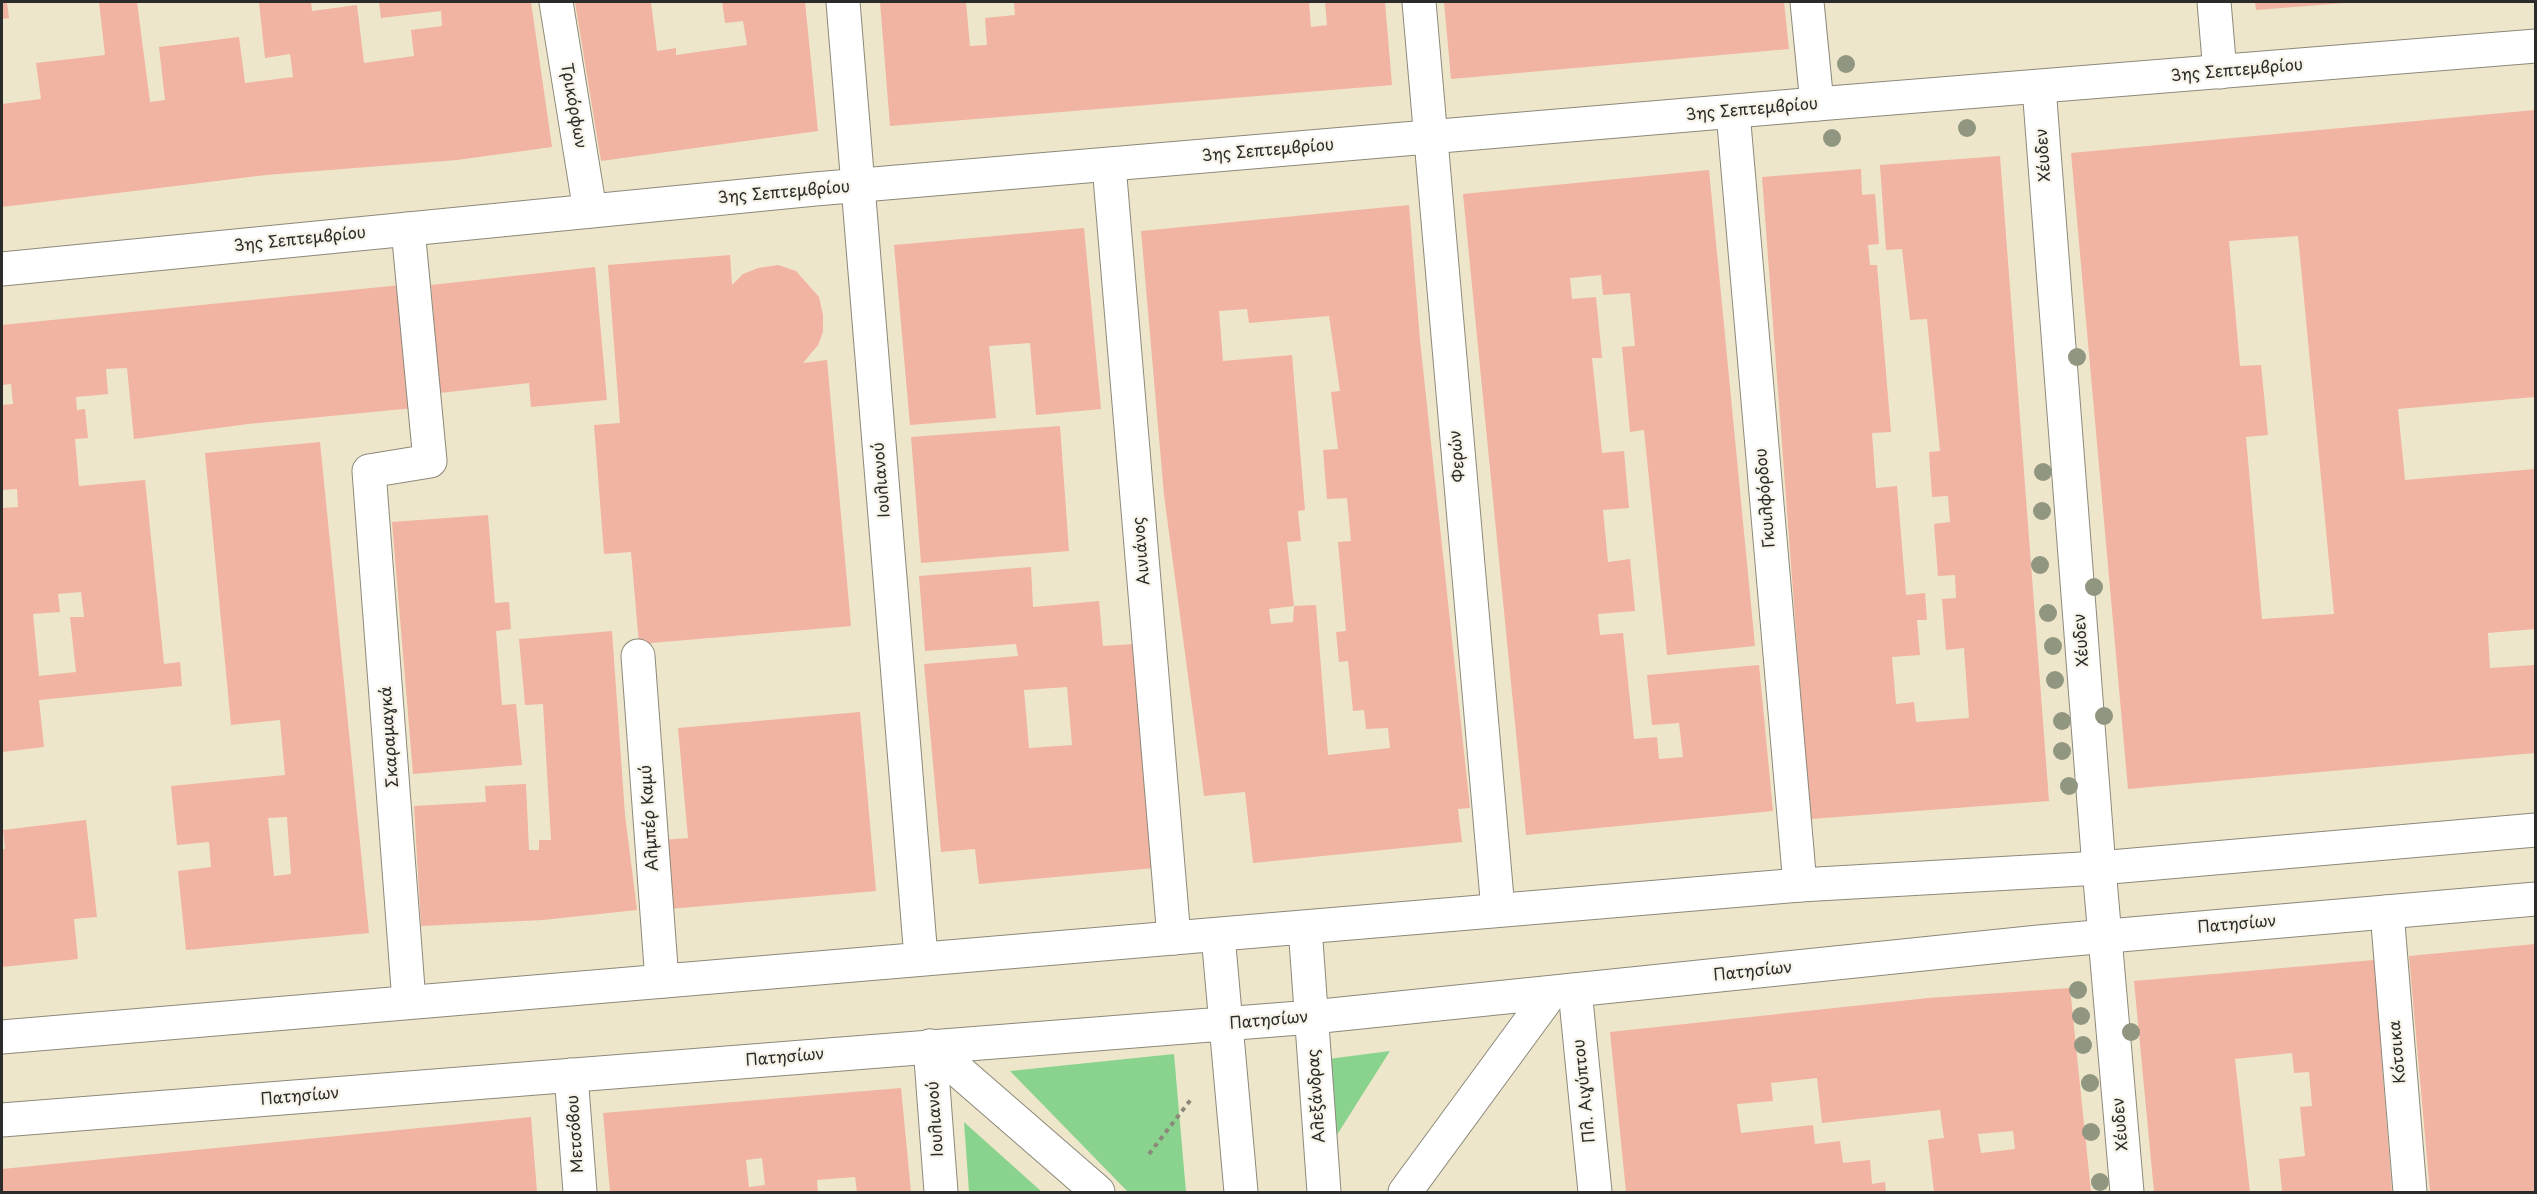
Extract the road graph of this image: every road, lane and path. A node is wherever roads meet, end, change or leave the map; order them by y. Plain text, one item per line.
1 (556, 2) edge
2 (843, 2) edge
3 (1419, 2) edge
4 (1807, 2) edge
5 (2214, 2) edge
6 (2535, 46) edge
7 (2220, 72) junction
8 (2039, 87) junction
9 (1817, 104) junction
10 (1733, 112) junction
11 (1431, 138) junction
12 (1109, 165) junction
13 (858, 186) junction
14 (591, 212) junction
15 (408, 229) junction
16 (2, 269) edge
17 (638, 656) dead end
18 (2535, 830) edge
19 (2098, 868) junction
20 (1800, 885) junction
21 (2535, 899) edge
22 (1498, 910) junction
23 (2387, 912) junction
24 (1305, 927) junction
25 (1218, 935) junction
26 (2105, 937) junction
27 (1174, 938) junction
28 (921, 958) junction
29 (662, 981) junction
30 (1563, 991) junction
31 (409, 1002) junction
32 (1311, 1017) junction
33 (1226, 1025) junction
34 (2, 1038) edge
35 (930, 1046) junction
36 (571, 1075) junction
37 (1198, 1090) dead end
38 (2, 1120) edge
39 (1149, 1154) dead end
40 (580, 1192) edge
41 (941, 1192) edge
42 (1098, 1192) edge
43 (1241, 1192) edge
44 (1324, 1192) edge
45 (1405, 1192) edge
46 (1595, 1192) edge
47 (2127, 1192) edge
48 (2410, 1192) edge

1 - 14 main road, Τρικόρφων
2 - 13 main road, Ιουλιανού
3 - 11 main road, Φερών
4 - 9 main road
5 - 7 main road
6 - 7 main road, 3ης Σεπτεμβρίου
7 - 8 main road, 3ης Σεπτεμβρίου
8 - 9 main road, 3ης Σεπτεμβρίου
8 - 19 main road, Χέυδεν
9 - 10 main road, 3ης Σεπτεμβρίου
10 - 11 main road, 3ης Σεπτεμβρίου
10 - 20 main road, Γκυιλφόρδου
11 - 12 main road, 3ης Σεπτεμβρίου
11 - 22 main road, Φερών
12 - 13 main road, 3ης Σεπτεμβρίου
12 - 27 main road, Αινιάνος
13 - 14 main road, 3ης Σεπτεμβρίου
13 - 28 main road, Ιουλιανού
14 - 15 main road, 3ης Σεπτεμβρίου
15 - 16 main road, 3ης Σεπτεμβρίου
15 - 31 main road, Σκαραμαγκά
17 - 29 main road, Αλμπέρ Καμύ
18 - 19 main road
19 - 20 main road
19 - 26 main road, Χέυδεν
20 - 22 main road
21 - 23 main road, Πατησίων
22 - 24 main road
23 - 26 main road, Πατησίων
23 - 48 main road, Κότσικα
24 - 25 main road
24 - 32 main road, Αλεξάνδρας
25 - 27 main road
25 - 33 main road
26 - 30 main road, Πατησίων
26 - 47 main road, Χέυδεν
27 - 28 main road
28 - 29 main road
29 - 31 main road
30 - 32 main road, Πατησίων
30 - 45 main road
30 - 46 main road, Πλ. Αιγύπτου
31 - 34 main road
32 - 33 main road, Πατησίων
32 - 44 main road, Αλεξάνδρας
33 - 35 main road, Πατησίων
33 - 43 main road
35 - 36 main road, Πατησίων
35 - 41 main road, Ιουλιανού
35 - 42 main road
36 - 38 main road, Πατησίων
36 - 40 main road, Μετσόβου
37 - 39 path

